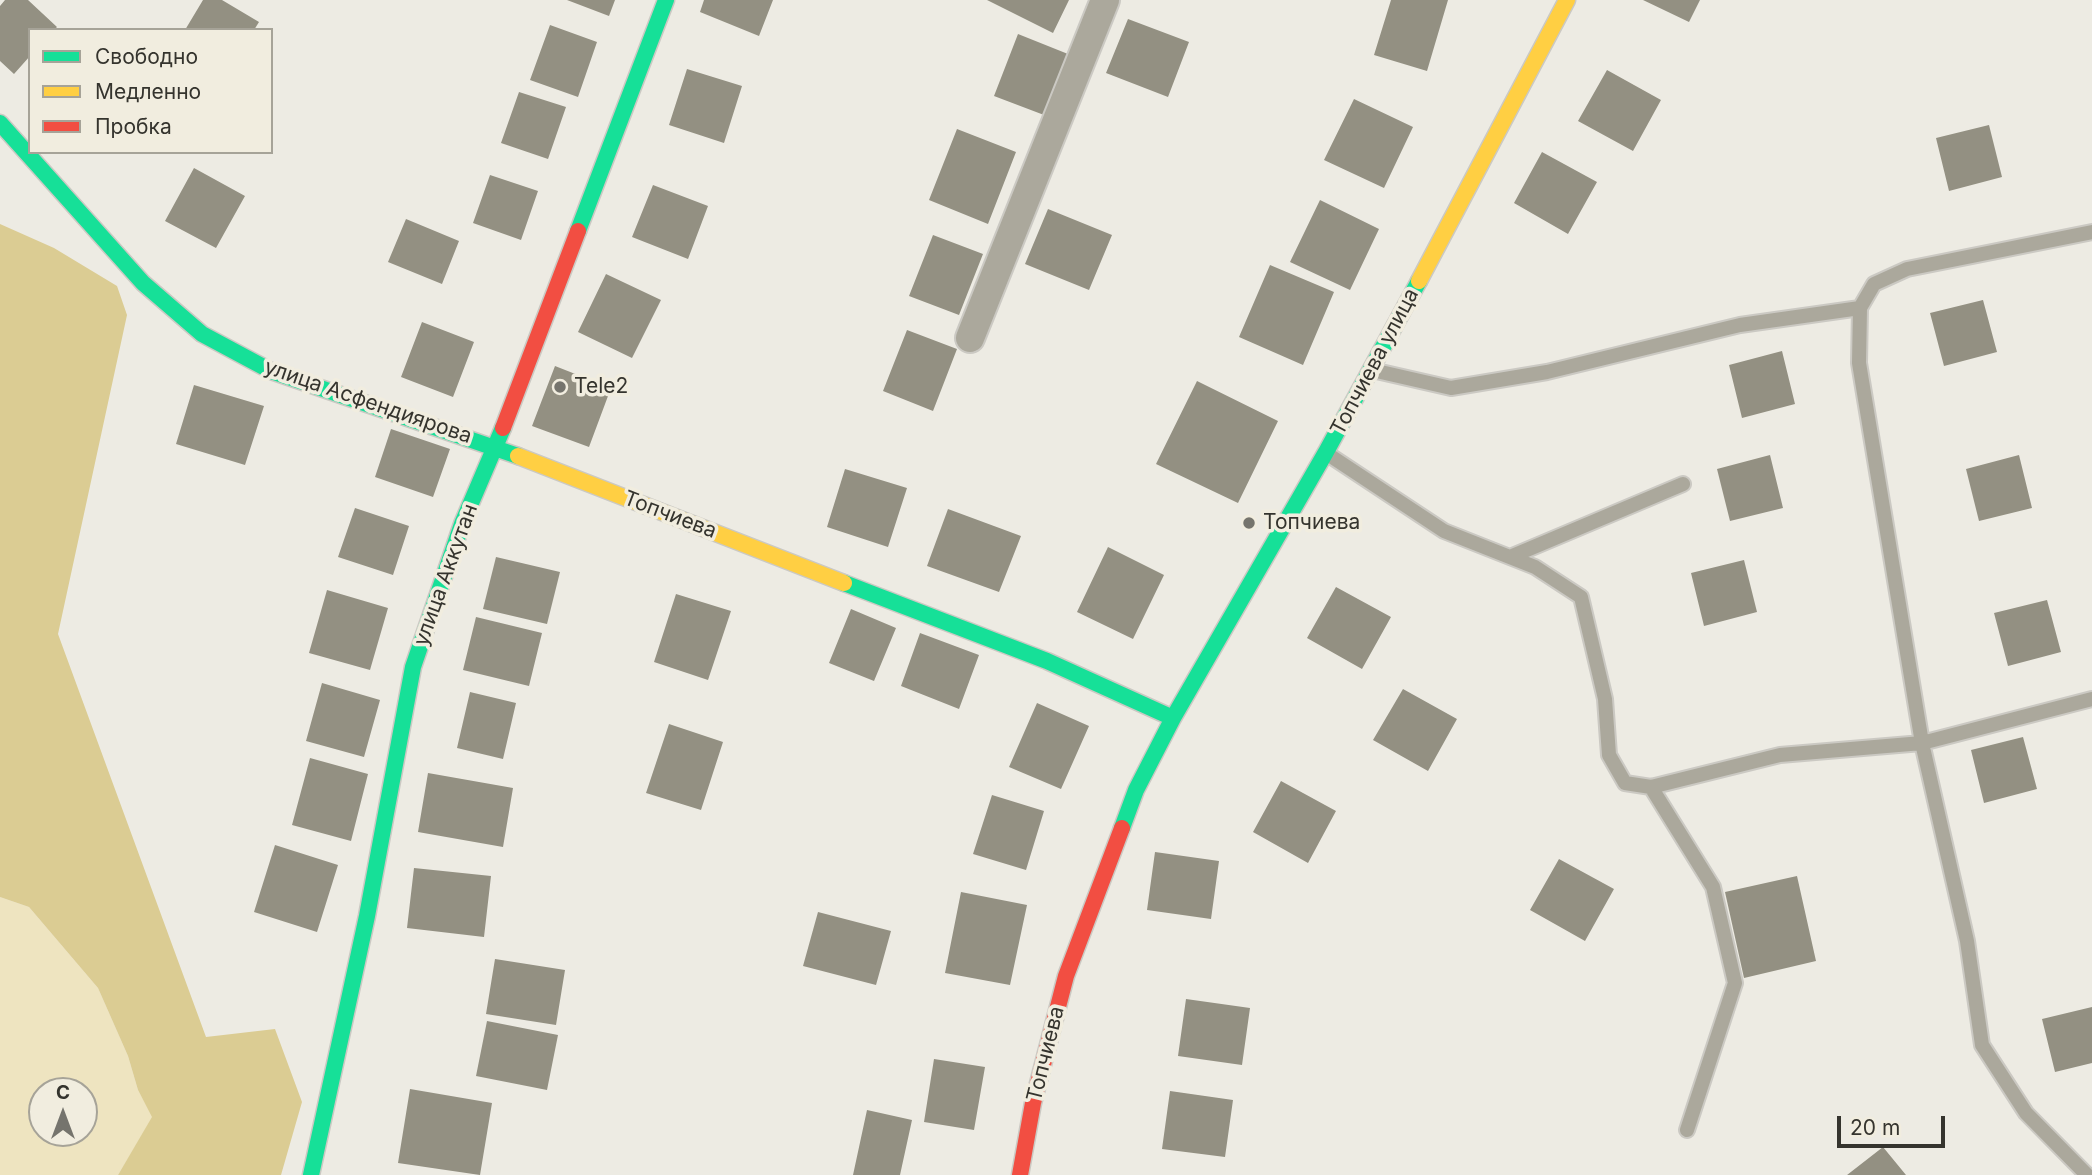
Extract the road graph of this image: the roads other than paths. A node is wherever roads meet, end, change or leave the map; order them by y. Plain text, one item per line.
1 (666, 0) edge
2 (1105, 0) edge
3 (1567, 0) edge
4 (0, 123) edge
5 (2092, 232) edge
6 (1860, 308) junction
7 (970, 338) dead end
8 (1371, 369) junction
9 (496, 447) junction
10 (1326, 452) junction
11 (1684, 484) dead end
12 (1510, 556) junction
13 (2092, 699) edge
14 (1173, 718) junction
15 (1922, 743) junction
16 (1651, 787) junction
17 (1687, 1130) dead end
18 (311, 1175) edge
19 (1020, 1175) edge
20 (2087, 1175) edge

1 - 9 street, улица Аккутан
2 - 7 street
3 - 8 street, Топчиева улица
4 - 9 street, улица Асфендиярова
5 - 6 lane
6 - 8 lane
6 - 15 lane
8 - 10 street, Топчиева улица
9 - 14 street, Топчиева
9 - 18 street, улица Аккутан
10 - 12 lane
10 - 14 street, Топчиева улица
11 - 12 lane
12 - 16 lane
13 - 15 lane
14 - 19 street, Топчиева
15 - 16 lane
15 - 20 lane
16 - 17 lane

